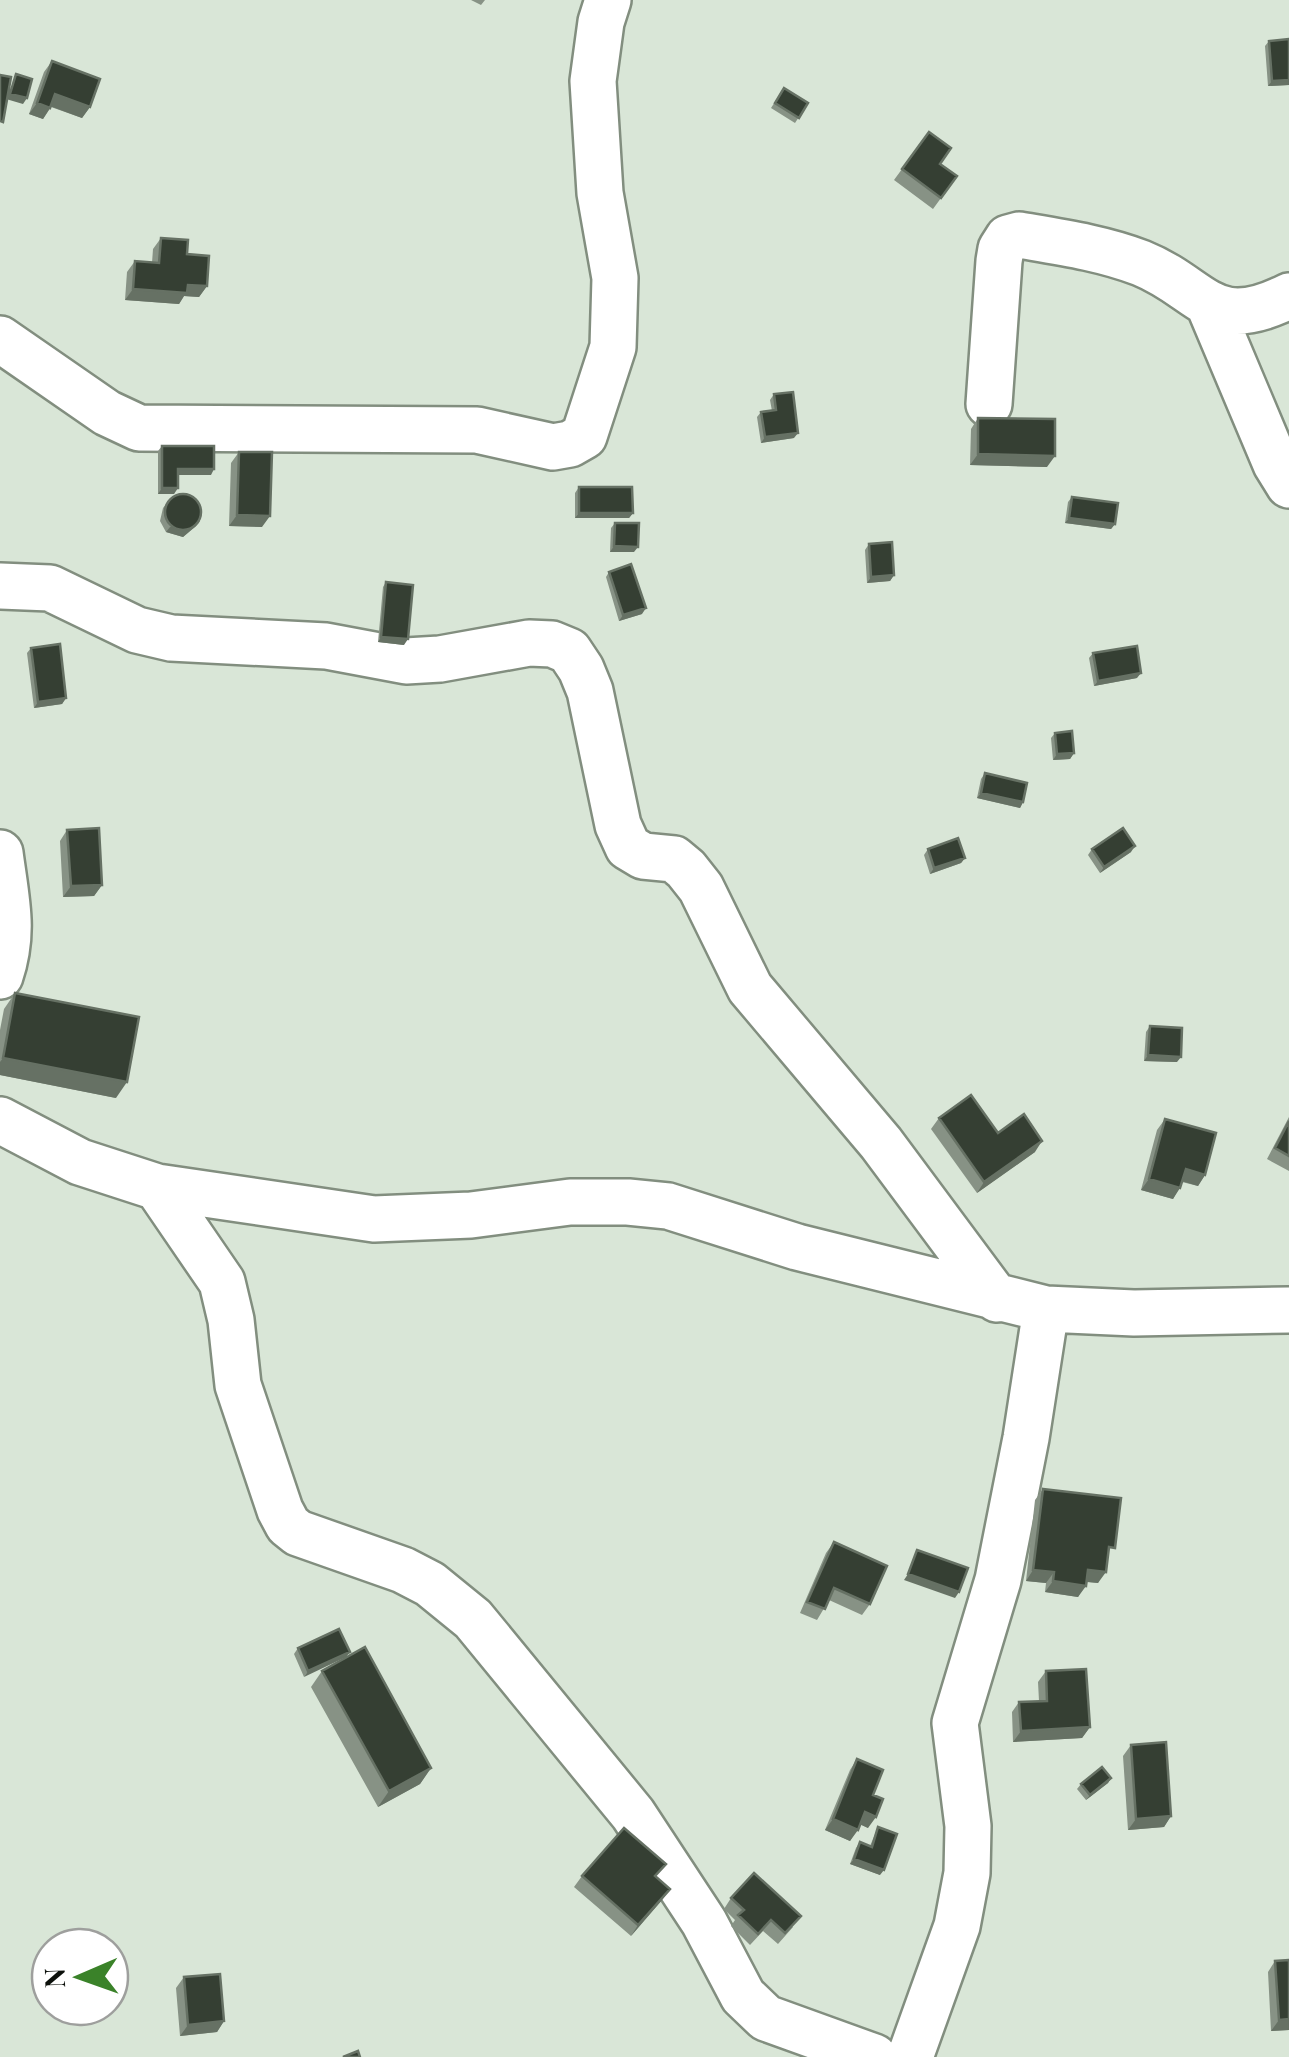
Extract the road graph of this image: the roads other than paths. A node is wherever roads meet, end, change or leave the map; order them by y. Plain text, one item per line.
1 (608, 0) edge
2 (1289, 296) edge
3 (1210, 305) junction
4 (0, 339) edge
5 (989, 404) dead end
6 (1289, 486) edge
7 (0, 586) edge
8 (0, 853) edge
9 (0, 976) edge
10 (0, 1120) edge
11 (157, 1187) junction
12 (997, 1299) junction
13 (1046, 1309) junction
14 (1289, 1310) edge
15 (874, 2057) edge
16 (910, 2057) edge

1 - 4 street
2 - 3 street
3 - 5 street
3 - 6 street
7 - 12 street
8 - 9 street
10 - 11 street
11 - 12 street
11 - 15 street
12 - 13 street
13 - 14 street
13 - 16 street

